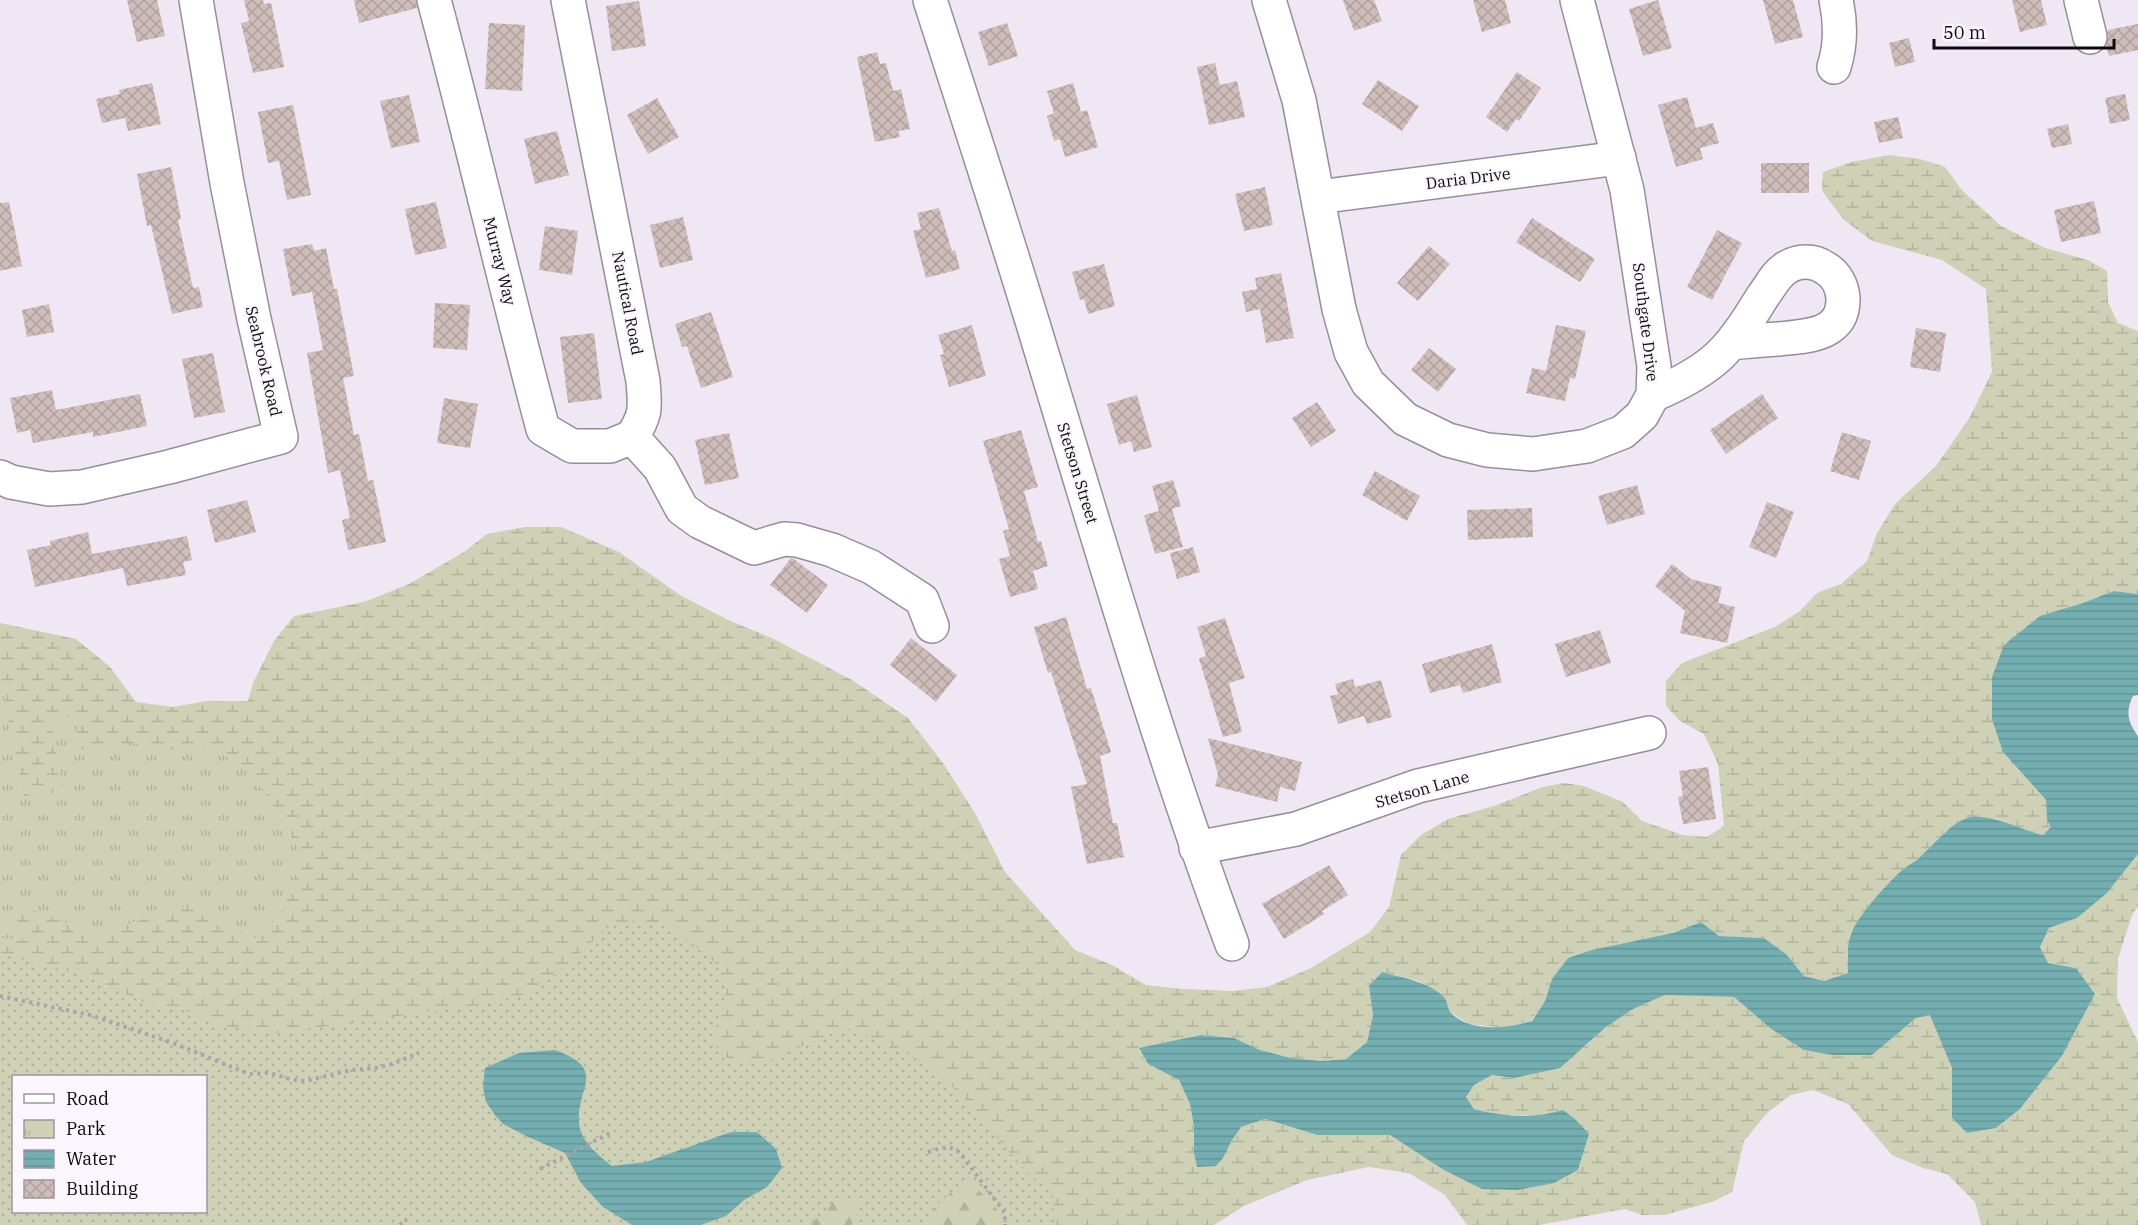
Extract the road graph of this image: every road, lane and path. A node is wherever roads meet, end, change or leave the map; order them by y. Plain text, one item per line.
1 (196, 0) edge
2 (434, 0) edge
3 (568, 0) edge
4 (930, 0) edge
5 (1269, 0) edge
6 (1577, 0) edge
7 (1836, 0) edge
8 (2081, 0) edge
9 (2090, 37) dead end
10 (1834, 67) dead end
11 (1619, 158) junction
12 (1318, 197) junction
13 (1732, 343) dead end
14 (1653, 395) junction
15 (632, 437) junction
16 (1, 481) edge
17 (932, 626) dead end
18 (1649, 733) dead end
19 (1196, 848) junction
20 (1232, 944) dead end
21 (0, 996) edge
22 (419, 1053) dead end
23 (612, 1132) dead end
24 (928, 1152) dead end
25 (540, 1169) dead end
26 (407, 1219) dead end
27 (400, 1225) edge
28 (1005, 1225) edge

1 - 16 street, Seabrook Road
2 - 15 street, Murray Way
3 - 15 street, Nautical Road
4 - 19 street, Stetson Street
5 - 12 street, Southgate Drive
6 - 11 street, Southgate Drive
7 - 10 street
8 - 9 street
11 - 12 street, Daria Drive
11 - 14 street, Southgate Drive
12 - 14 street, Southgate Drive
13 - 14 street
15 - 17 street
18 - 19 street, Stetson Lane
19 - 20 street, Stetson Street
21 - 22 path
23 - 25 path
24 - 28 path
26 - 27 path

